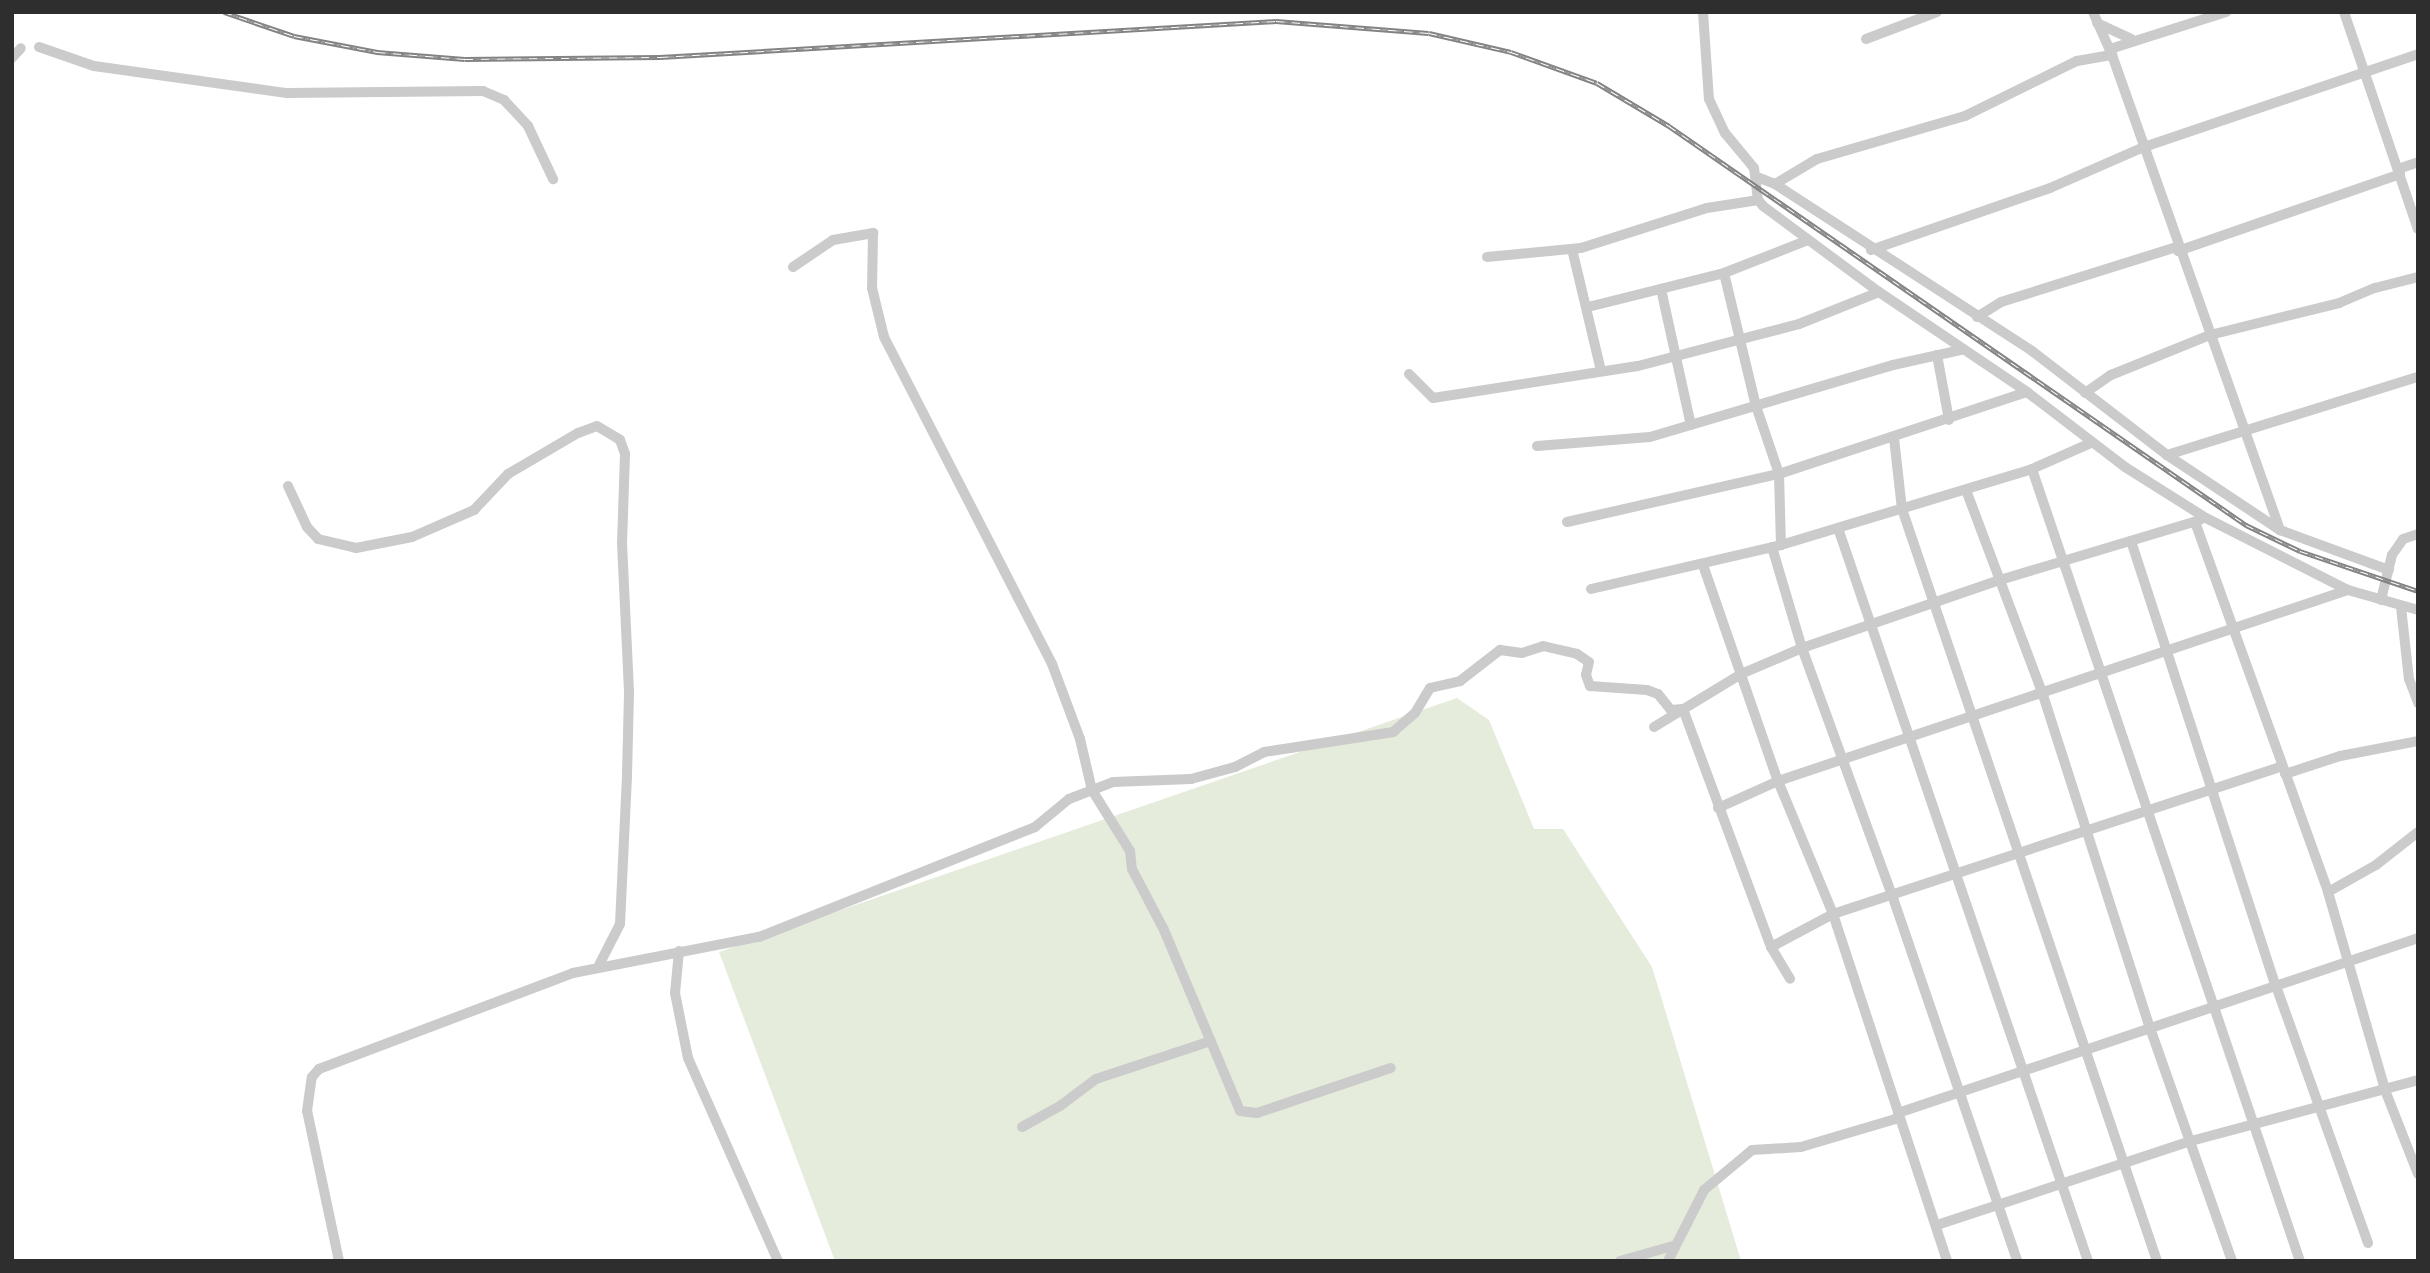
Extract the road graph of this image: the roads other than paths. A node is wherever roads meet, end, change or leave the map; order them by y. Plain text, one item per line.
1 (1703, 12) edge
2 (1937, 12) edge
3 (2226, 12) edge
4 (2344, 12) edge
5 (2095, 18) edge
6 (1866, 39) dead end
7 (2132, 39) junction
8 (39, 47) dead end
9 (21, 48) dead end
10 (2111, 52) junction
11 (2418, 54) edge
12 (12, 58) edge
13 (2365, 73) junction
14 (2144, 147) junction
15 (2418, 162) edge
16 (2399, 172) junction
17 (1756, 177) junction
18 (553, 179) dead end
19 (1775, 184) junction
20 (1758, 200) junction
21 (2418, 229) edge
22 (1808, 240) junction
23 (2177, 249) junction
24 (1572, 250) junction
25 (1871, 250) junction
26 (1487, 257) dead end
27 (793, 268) dead end
28 (1724, 273) junction
29 (2418, 277) edge
30 (1661, 289) junction
31 (1879, 292) junction
32 (1588, 307) junction
33 (1977, 317) junction
34 (2210, 335) junction
35 (1740, 341) junction
36 (1961, 350) junction
37 (1937, 355) junction
38 (1674, 358) junction
39 (1601, 371) junction
40 (1409, 374) dead end
41 (2418, 377) edge
42 (2027, 392) junction
43 (2085, 393) junction
44 (1756, 406) junction
45 (1949, 420) junction
46 (1691, 425) junction
47 (2243, 431) junction
48 (1894, 438) junction
49 (2091, 443) junction
50 (1537, 446) dead end
51 (2167, 455) junction
52 (2032, 469) junction
53 (1779, 474) junction
54 (288, 486) dead end
55 (1966, 490) junction
56 (1902, 509) junction
57 (2201, 520) junction
58 (1567, 522) dead end
59 (1838, 528) junction
60 (2280, 530) junction
61 (2418, 534) edge
62 (2131, 541) junction
63 (1776, 546) junction
64 (2064, 561) junction
65 (1703, 565) junction
66 (2389, 570) junction
67 (2000, 580) junction
68 (1591, 589) dead end
69 (2348, 590) junction
70 (2381, 600) junction
71 (1935, 602) junction
72 (2402, 607) junction
73 (2418, 610) edge
74 (1871, 622) junction
75 (2233, 629) junction
76 (1802, 648) junction
77 (2164, 652) junction
78 (2103, 673) junction
79 (1741, 674) junction
80 (2042, 692) junction
81 (2418, 703) edge
82 (1682, 709) junction
83 (1975, 714) junction
84 (1654, 727) dead end
85 (1911, 736) junction
86 (2418, 741) edge
87 (1843, 760) junction
88 (2284, 770) junction
89 (1778, 781) junction
90 (1093, 790) junction
91 (2211, 790) junction
92 (1718, 808) junction
93 (2147, 811) junction
94 (2087, 831) junction
95 (2418, 832) edge
96 (2022, 855) junction
97 (1956, 875) junction
98 (2328, 892) junction
99 (1892, 895) junction
100 (1833, 915) junction
101 (2418, 938) edge
102 (1771, 947) junction
103 (680, 951) junction
104 (2347, 961) junction
105 (599, 965) junction
106 (1790, 979) dead end
107 (2276, 986) junction
108 (2213, 1009) junction
109 (2150, 1028) junction
110 (1211, 1041) junction
111 (2086, 1048) junction
112 (1391, 1068) dead end
113 (2021, 1069) junction
114 (2418, 1080) edge
115 (1957, 1090) junction
116 (2385, 1090) junction
117 (2316, 1106) junction
118 (1898, 1116) junction
119 (2253, 1125) junction
120 (1023, 1127) dead end
121 (2190, 1141) junction
122 (2123, 1163) junction
123 (2418, 1174) edge
124 (2062, 1186) junction
125 (1999, 1205) junction
126 (1937, 1224) junction
127 (2368, 1243) dead end
128 (1673, 1246) junction
129 (340, 1261) edge
130 (778, 1261) edge
131 (1620, 1261) edge
132 (1668, 1261) edge
133 (1947, 1261) edge
134 (2017, 1261) edge
135 (2088, 1261) edge
136 (2157, 1261) edge
137 (2232, 1261) edge
138 (2300, 1261) edge

1 - 17 street
2 - 6 street
3 - 7 street
4 - 13 street
5 - 7 street
5 - 10 street
7 - 10 street
8 - 18 street
9 - 12 street
10 - 14 street
10 - 19 street
11 - 13 street
13 - 14 street
13 - 16 street
14 - 23 street
14 - 25 street
15 - 16 street
16 - 21 street
16 - 23 street
17 - 19 street
17 - 20 street
19 - 25 street
20 - 22 street
20 - 24 street
22 - 28 street
22 - 31 street
23 - 33 street
23 - 34 street
24 - 26 street
24 - 32 street
25 - 33 street
27 - 90 street
28 - 30 street
28 - 35 street
29 - 34 street
30 - 32 street
30 - 38 street
31 - 35 street
31 - 36 street
32 - 39 street
33 - 43 street
34 - 43 street
34 - 47 street
35 - 38 street
35 - 44 street
36 - 37 street
36 - 42 street
37 - 44 street
37 - 45 street
38 - 39 street
38 - 46 street
39 - 40 street
41 - 47 street
42 - 45 street
42 - 49 street
43 - 51 street
44 - 46 street
44 - 53 street
45 - 48 street
46 - 50 street
47 - 51 street
47 - 60 street
48 - 53 street
48 - 56 street
49 - 52 street
49 - 57 street
51 - 60 street
52 - 55 street
52 - 64 street
53 - 58 street
53 - 63 street
54 - 105 street
55 - 56 street
55 - 67 street
56 - 59 street
56 - 71 street
57 - 62 street
57 - 69 street
57 - 75 street
59 - 63 street
59 - 74 street
60 - 66 street
61 - 66 street
62 - 64 street
62 - 77 street
63 - 65 street
63 - 76 street
64 - 67 street
64 - 78 street
65 - 68 street
65 - 79 street
66 - 70 street
67 - 71 street
67 - 80 street
69 - 70 street
69 - 75 street
70 - 72 street
71 - 74 street
71 - 83 street
72 - 73 street
72 - 81 street
74 - 76 street
74 - 85 street
75 - 77 street
75 - 88 street
76 - 79 street
76 - 87 street
77 - 78 street
77 - 91 street
78 - 80 street
78 - 93 street
79 - 82 street
79 - 89 street
80 - 83 street
80 - 94 street
82 - 84 street
82 - 90 street
82 - 92 street
83 - 85 street
83 - 96 street
85 - 87 street
85 - 97 street
86 - 88 street
87 - 89 street
87 - 99 street
88 - 91 street
88 - 98 street
89 - 92 street
89 - 100 street
90 - 103 street
90 - 110 street
91 - 93 street
91 - 107 street
92 - 102 street
93 - 94 street
93 - 108 street
94 - 96 street
94 - 109 street
95 - 98 street
96 - 97 street
96 - 111 street
97 - 99 street
97 - 113 street
98 - 104 street
99 - 100 street
99 - 115 street
100 - 102 street
100 - 118 street
101 - 104 street
102 - 106 street
103 - 105 street
103 - 130 street
104 - 107 street
104 - 116 street
105 - 129 street
107 - 108 street
107 - 117 street
108 - 109 street
108 - 119 street
109 - 111 street
109 - 121 street
110 - 112 street
110 - 120 street
111 - 113 street
111 - 122 street
113 - 115 street
113 - 124 street
114 - 116 street
115 - 118 street
115 - 125 street
116 - 117 street
116 - 123 street
117 - 119 street
117 - 127 street
118 - 126 street
118 - 128 street
119 - 121 street
119 - 138 street
121 - 122 street
121 - 137 street
122 - 124 street
122 - 136 street
124 - 125 street
124 - 135 street
125 - 126 street
125 - 134 street
126 - 133 street
128 - 131 street
128 - 132 street

